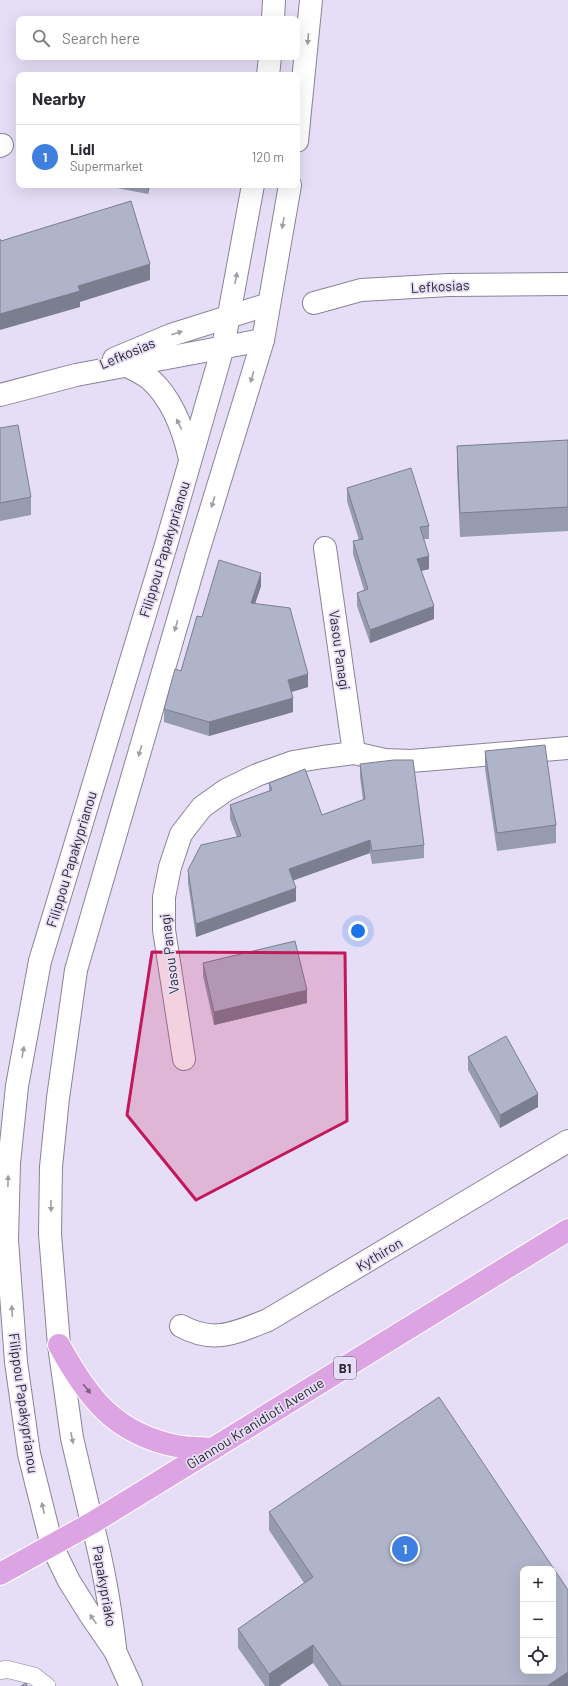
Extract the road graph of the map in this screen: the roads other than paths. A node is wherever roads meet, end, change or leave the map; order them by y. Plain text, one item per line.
1 (274, 0) edge
2 (311, 0) edge
3 (273, 16) edge
4 (270, 60) edge
5 (268, 72) edge
6 (300, 111) edge
7 (252, 188) edge
8 (289, 188) edge
9 (568, 284) edge
10 (314, 303) dead end
11 (269, 304) junction
12 (228, 316) junction
13 (263, 340) junction
14 (223, 347) junction
15 (127, 366) junction
16 (76, 374) junction
17 (0, 395) edge
18 (190, 460) junction
19 (325, 548) dead end
20 (568, 748) edge
21 (354, 753) junction
22 (184, 1059) dead end
23 (7, 1124) edge
24 (568, 1141) edge
25 (567, 1231) edge
26 (181, 1326) dead end
27 (59, 1344) junction
28 (213, 1449) junction
29 (92, 1523) junction
30 (52, 1546) junction
31 (0, 1574) edge
32 (115, 1650) junction
33 (0, 1671) edge
34 (47, 1686) edge
35 (130, 1686) edge

1 - 3 main road
2 -> 6 main road
4 - 5 main road
12 -> 7 main road, Filippou Papakyprianou
8 -> 11 main road
9 - 10 main road, Lefkosias
11 - 12 main road, Lefkosias
11 - 13 main road
12 - 14 main road, Filippou Papakyprianou
16 -> 12 main road, Lefkosias
13 - 14 main road, Lefkosias
13 -> 27 main road
14 - 15 main road, Lefkosias
14 - 18 main road, Filippou Papakyprianou
15 - 16 main road, Lefkosias
18 -> 15 main road
16 - 17 main road, Lefkosias
23 -> 18 main road, Filippou Papakyprianou
19 - 21 main road, Vasou Panagi
20 - 21 main road, Vasou Panagi
21 - 22 main road, Vasou Panagi
30 -> 23 main road, Filippou Papakyprianou
24 - 26 main road, Kythiron
25 - 28 main road, Giannou Kranidioti Avenue / B1
27 -> 28 main road
27 -> 29 main road
28 - 29 main road, Giannou Kranidioti Avenue / B1
29 - 30 main road, Giannou Kranidioti Avenue / B1
29 - 32 main road, Papakypriako
30 - 31 main road, Giannou Kranidioti Avenue / B1
32 -> 30 main road, Papakypriako
32 - 35 main road, Papakypriako
33 - 34 lane

